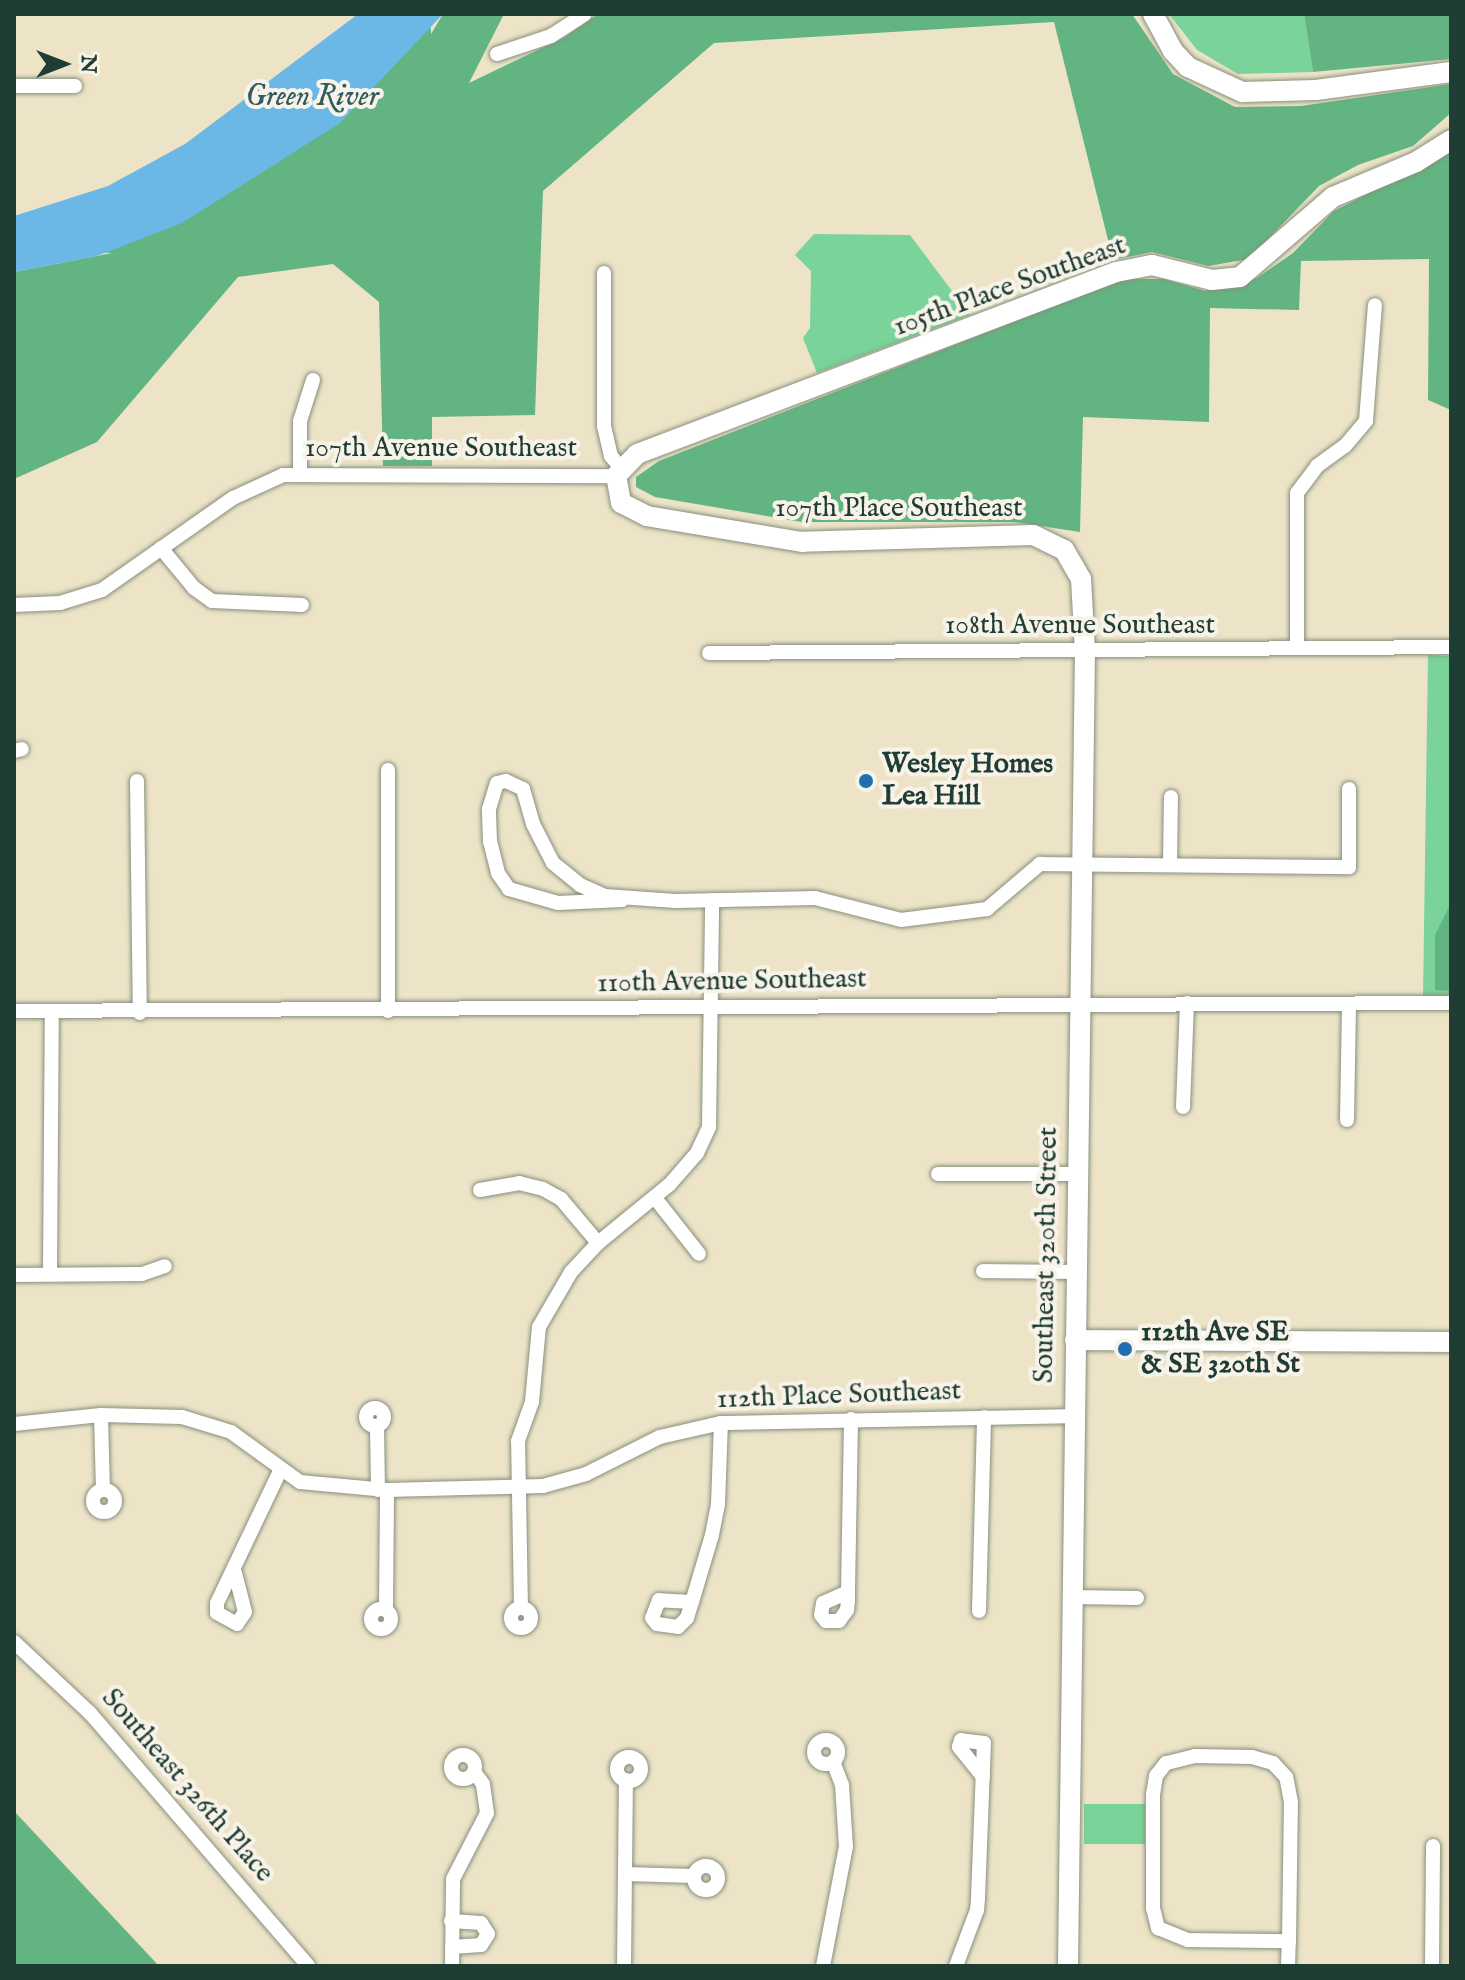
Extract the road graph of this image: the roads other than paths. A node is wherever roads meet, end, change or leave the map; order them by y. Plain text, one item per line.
1 (585, 14) edge
2 (1153, 14) edge
3 (497, 54) dead end
4 (1451, 72) edge
5 (14, 86) edge
6 (75, 86) dead end
7 (1451, 140) edge
8 (604, 273) dead end
9 (1375, 305) dead end
10 (313, 380) dead end
11 (618, 472) junction
12 (300, 473) junction
13 (161, 548) junction
14 (1064, 550) joint
15 (14, 605) edge
16 (302, 605) dead end
17 (1297, 647) junction
18 (1451, 647) edge
19 (1085, 652) junction
20 (709, 653) dead end
21 (388, 770) dead end
22 (137, 781) dead end
23 (1349, 789) dead end
24 (1171, 797) dead end
25 (1079, 864) junction
26 (1170, 865) junction
27 (622, 900) junction
28 (712, 900) junction
29 (1078, 1002) junction
30 (1187, 1003) junction
31 (1451, 1003) edge
32 (1349, 1004) junction
33 (714, 1009) junction
34 (14, 1011) edge
35 (388, 1011) junction
36 (52, 1012) junction
37 (140, 1013) junction
38 (1183, 1107) dead end
39 (1347, 1120) dead end
40 (938, 1174) dead end
41 (1077, 1174) junction
42 (480, 1190) dead end
43 (655, 1198) junction
44 (598, 1243) junction
45 (699, 1254) dead end
46 (165, 1266) dead end
47 (983, 1271) dead end
48 (1076, 1272) junction
49 (50, 1274) junction
50 (14, 1275) edge
51 (1075, 1340) junction
52 (1451, 1342) edge
53 (101, 1415) junction
54 (1073, 1416) junction
55 (984, 1417) junction
56 (851, 1419) junction
57 (721, 1423) junction
58 (14, 1424) edge
59 (377, 1426) dead end
60 (280, 1471) junction
61 (519, 1487) junction
62 (103, 1489) dead end
63 (383, 1490) junction
64 (235, 1573) dead end
65 (848, 1592) dead end
66 (1073, 1597) junction
67 (1137, 1598) dead end
68 (692, 1602) dead end
69 (521, 1608) dead end
70 (386, 1609) dead end
71 (979, 1611) dead end
72 (17, 1644) edge
73 (833, 1762) dead end
74 (474, 1772) dead end
75 (983, 1777) dead end
76 (626, 1780) dead end
77 (1433, 1846) dead end
78 (625, 1874) junction
79 (694, 1876) dead end
80 (451, 1921) junction
81 (1289, 1941) junction
82 (452, 1947) junction
83 (308, 1966) edge
84 (452, 1966) edge
85 (624, 1966) edge
86 (823, 1966) edge
87 (956, 1966) edge
88 (1068, 1966) edge
89 (1288, 1966) edge
90 (1432, 1966) edge

1 - 3 street
2 - 4 street
5 - 6 street
7 - 11 street, 105th Place Southeast
8 - 11 street
9 - 17 street
10 - 12 street
11 - 12 street, 107th Avenue Southeast
11 - 14 street, 107th Place Southeast
12 - 13 street, 107th Avenue Southeast
13 - 15 street, 107th Avenue Southeast
13 - 16 street
14 - 19 street, Southeast 320th Street
17 - 18 street, 108th Avenue Southeast
17 - 19 street, 108th Avenue Southeast
19 - 20 street, 108th Avenue Southeast
19 - 25 street, Southeast 320th Street
21 - 35 street
22 - 37 street
23 - 26 street
24 - 26 street
25 - 26 street
25 - 28 street
25 - 29 street, Southeast 320th Street
27 - 27 street
27 - 28 street
28 - 33 street
29 - 30 street, 110th Avenue Southeast
29 - 33 street, 110th Avenue Southeast
29 - 41 street, Southeast 320th Street
30 - 32 street, 110th Avenue Southeast
30 - 38 street
31 - 32 street, 110th Avenue Southeast
32 - 39 street
33 - 35 street, 110th Avenue Southeast
33 - 43 street
34 - 36 street, 110th Avenue Southeast
35 - 37 street, 110th Avenue Southeast
36 - 37 street, 110th Avenue Southeast
36 - 49 street
40 - 41 street
41 - 48 street, Southeast 320th Street
42 - 44 street
43 - 44 street
43 - 45 street
44 - 61 street
46 - 49 street
47 - 48 street
48 - 51 street, Southeast 320th Street
49 - 50 street
51 - 52 street
51 - 54 street, Southeast 320th Street
53 - 58 street, 112th Place Southeast
53 - 60 street, 112th Place Southeast
53 - 62 street
54 - 55 street, 112th Place Southeast
54 - 66 street, Southeast 320th Street
55 - 56 street, 112th Place Southeast
55 - 71 street
56 - 57 street, 112th Place Southeast
56 - 65 street
57 - 61 street, 112th Place Southeast
57 - 68 street
59 - 63 street
60 - 63 street, 112th Place Southeast
60 - 64 street
61 - 63 street, 112th Place Southeast
61 - 69 street
63 - 70 street
66 - 67 street
66 - 88 street, Southeast 320th Street
72 - 83 street, Southeast 326th Place
73 - 86 street
74 - 80 street
75 - 87 street
76 - 78 street
77 - 90 street
78 - 79 street
78 - 85 street
80 - 82 street
80 - 82 street
81 - 81 street
81 - 89 street
82 - 84 street

